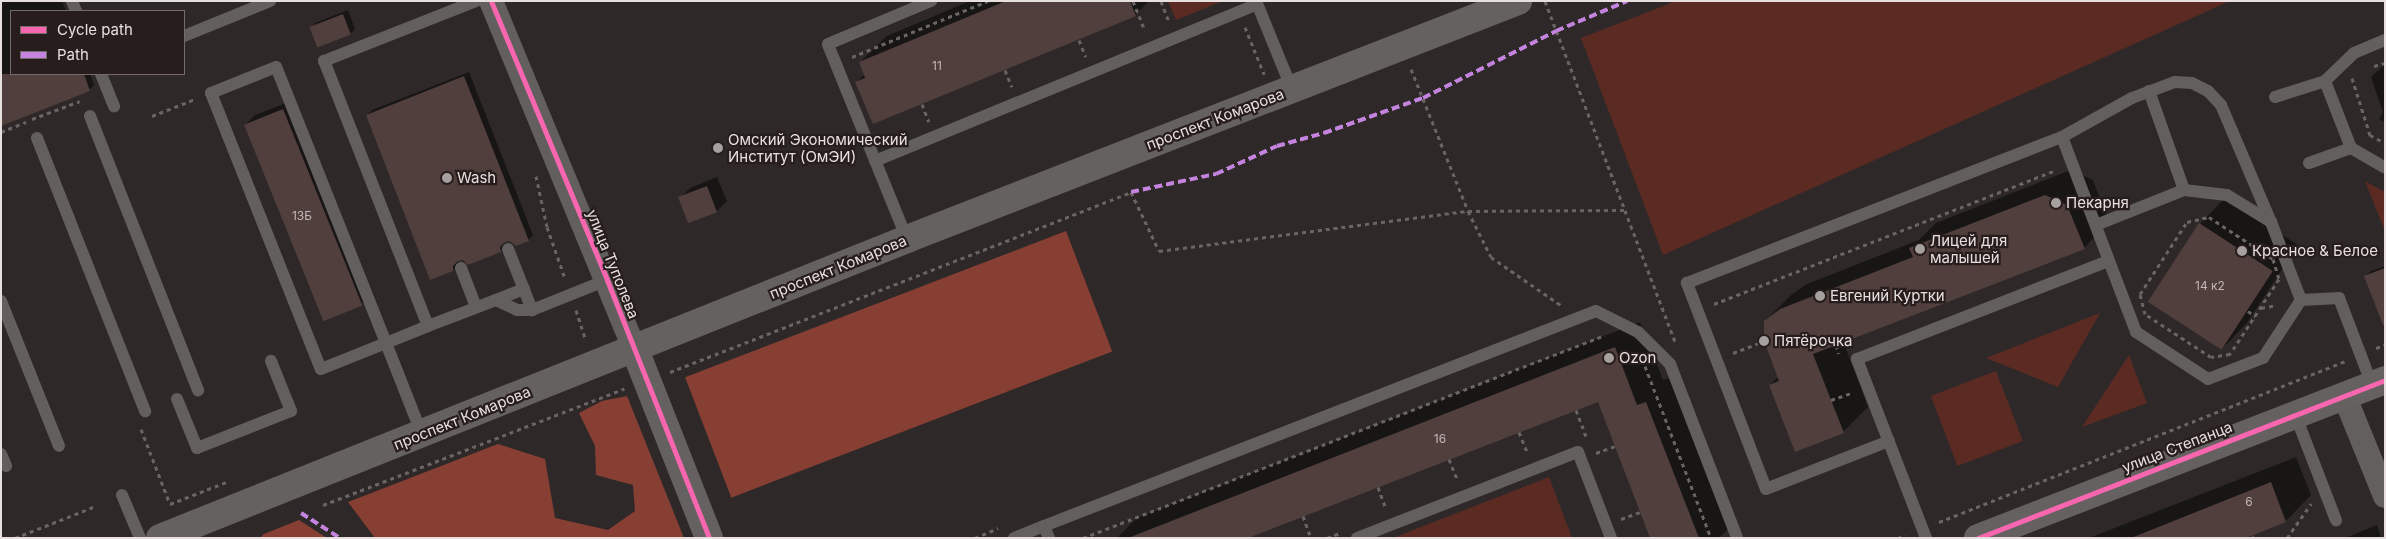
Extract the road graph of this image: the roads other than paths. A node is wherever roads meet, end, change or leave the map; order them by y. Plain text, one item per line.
1 (270, 1) edge
2 (476, 1) edge
3 (491, 1) edge
4 (932, 1) edge
5 (1518, 1) edge
6 (1256, 2) edge
7 (185, 36) edge
8 (2385, 40) edge
9 (101, 75) edge
10 (2325, 82) junction
11 (1292, 89) junction
12 (2149, 91) junction
13 (2275, 97) dead end
14 (114, 107) dead end
15 (90, 116) dead end
16 (2062, 137) junction
17 (37, 138) dead end
18 (2351, 148) junction
19 (875, 160) junction
20 (2310, 163) dead end
21 (2385, 168) edge
22 (2184, 190) junction
23 (2271, 222) junction
24 (2096, 225) junction
25 (907, 239) junction
26 (508, 249) dead end
27 (2109, 261) junction
28 (461, 268) dead end
29 (607, 280) junction
30 (524, 289) junction
31 (496, 300) junction
32 (2301, 300) junction
33 (1, 301) edge
34 (476, 307) junction
35 (532, 310) junction
36 (428, 326) junction
37 (386, 343) junction
38 (635, 350) junction
39 (271, 361) dead end
40 (2378, 382) edge
41 (198, 390) dead end
42 (2344, 395) junction
43 (177, 398) dead end
44 (145, 411) dead end
45 (2295, 414) junction
46 (422, 434) junction
47 (1889, 441) junction
48 (59, 446) dead end
49 (1, 454) edge
50 (6, 466) dead end
51 (122, 495) dead end
52 (2385, 496) edge
53 (2336, 520) dead end
54 (1046, 532) edge
55 (1924, 533) edge
56 (140, 538) edge
57 (160, 538) edge
58 (709, 538) edge
59 (1014, 538) edge
60 (1357, 538) edge
61 (1611, 538) edge
62 (1737, 538) edge
63 (1978, 538) edge

1 - 7 lane
2 - 36 lane
3 - 29 street, улица Туполева
4 - 19 lane
5 - 11 main road, проспект Комарова
6 - 11 lane
6 - 19 lane
8 - 10 lane
9 - 14 lane
10 - 13 lane
10 - 18 lane
11 - 25 main road, проспект Комарова
12 - 16 lane
12 - 22 lane
12 - 23 lane
15 - 41 lane
16 - 24 lane
16 - 47 lane
17 - 44 lane
18 - 20 lane
18 - 21 lane
19 - 25 lane
22 - 23 lane
22 - 24 lane
23 - 32 lane
24 - 27 lane
25 - 38 main road, проспект Комарова
26 - 30 lane
27 - 32 lane
27 - 47 lane
28 - 34 lane
29 - 35 lane
29 - 38 street, улица Туполева
30 - 31 lane
30 - 35 lane
31 - 34 lane
31 - 35 lane
32 - 40 lane
33 - 48 lane
34 - 36 lane
36 - 37 lane
37 - 37 lane
37 - 46 lane
38 - 46 main road, проспект Комарова
38 - 58 main road, улица Туполева
39 - 43 lane
40 - 42 main road, улица Степанца
42 - 45 main road, улица Степанца
42 - 52 street
45 - 53 lane
45 - 63 main road, улица Степанца
46 - 57 main road, проспект Комарова
47 - 55 lane
49 - 50 lane
51 - 56 lane
54 - 59 lane
54 - 62 lane
60 - 61 lane

